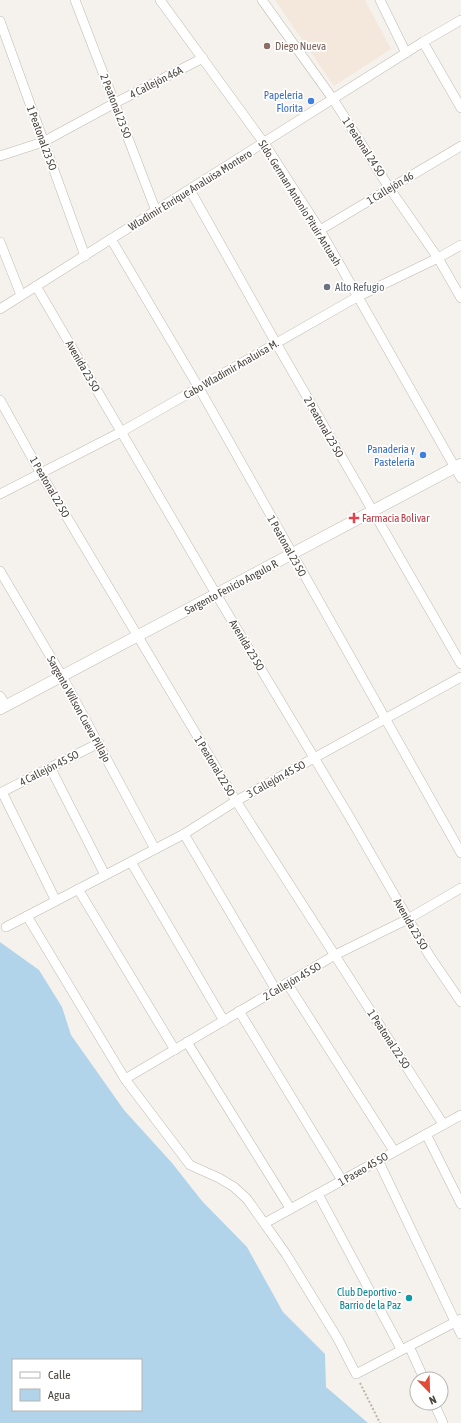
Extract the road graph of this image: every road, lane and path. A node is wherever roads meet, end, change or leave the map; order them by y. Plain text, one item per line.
1 (75, 0) edge
2 (160, 0) edge
3 (262, 0) edge
4 (380, 0) edge
5 (461, 20) edge
6 (0, 21) edge
7 (423, 42) junction
8 (406, 53) junction
9 (203, 58) junction
10 (333, 99) junction
11 (115, 103) junction
12 (461, 108) edge
13 (43, 142) junction
14 (264, 144) junction
15 (461, 146) edge
16 (0, 156) edge
17 (390, 189) junction
18 (190, 190) junction
19 (156, 211) junction
20 (320, 230) junction
21 (111, 239) junction
22 (0, 242) edge
23 (461, 245) edge
24 (85, 256) junction
25 (438, 258) junction
26 (36, 286) junction
27 (22, 295) junction
28 (356, 297) junction
29 (461, 298) edge
30 (0, 309) edge
31 (276, 343) junction
32 (199, 388) junction
33 (0, 400) edge
34 (121, 432) junction
35 (458, 466) edge
36 (40, 472) junction
37 (461, 478) edge
38 (0, 494) edge
39 (372, 512) junction
40 (291, 554) junction
41 (0, 571) edge
42 (216, 594) junction
43 (138, 636) junction
44 (461, 664) edge
45 (62, 676) junction
46 (461, 677) edge
47 (2, 703) edge
48 (385, 719) junction
49 (99, 743) junction
50 (314, 758) junction
51 (50, 767) junction
52 (1, 793) edge
53 (236, 801) junction
54 (184, 834) junction
55 (155, 849) junction
56 (461, 853) edge
57 (131, 862) junction
58 (105, 875) junction
59 (461, 888) edge
60 (78, 889) junction
61 (56, 901) junction
62 (27, 916) junction
63 (408, 919) junction
64 (6, 927) dead end
65 (335, 955) junction
66 (287, 984) junction
67 (276, 990) junction
68 (461, 1002) edge
69 (239, 1011) junction
70 (224, 1021) junction
71 (187, 1042) junction
72 (175, 1050) junction
73 (125, 1079) junction
74 (461, 1115) edge
75 (443, 1124) junction
76 (426, 1134) junction
77 (394, 1151) junction
78 (378, 1160) junction
79 (343, 1182) junction
80 (318, 1194) junction
81 (461, 1204) edge
82 (290, 1208) junction
83 (264, 1223) junction
84 (458, 1321) edge
85 (461, 1334) edge
86 (405, 1348) junction
87 (419, 1371) edge
88 (356, 1374) junction
89 (438, 1411) edge
90 (380, 1423) edge
91 (443, 1423) edge

1 - 11 street, 2 Peatonal 23 SO
2 - 9 street, Sldo. German Antonio Pituir Antuash
3 - 10 street, 1 Peatonal 24 SO
4 - 8 street
5 - 7 street, Wladimir Enrique Analuisa Montero
6 - 13 street, 1 Peatonal 23 SO
7 - 8 street, Wladimir Enrique Analuisa Montero
7 - 12 street
8 - 10 street, Wladimir Enrique Analuisa Montero
9 - 11 street, 4 Callejón 46A
9 - 14 street, Sldo. German Antonio Pituir Antuash
10 - 14 street, Wladimir Enrique Analuisa Montero
10 - 17 street, 1 Peatonal 24 SO
11 - 13 street, 4 Callejón 46A
11 - 19 street, 2 Peatonal 23 SO
13 - 16 street, 4 Callejón 46A
13 - 24 street, 1 Peatonal 23 SO
14 - 18 street, Wladimir Enrique Analuisa Montero
14 - 20 street, Sldo. German Antonio Pituir Antuash
15 - 17 street, 1 Callejón 46
17 - 20 street, 1 Callejón 46
17 - 25 street, 1 Peatonal 24 SO
18 - 19 street, Wladimir Enrique Analuisa Montero
18 - 31 street, 2 Peatonal 23 SO
19 - 21 street, Wladimir Enrique Analuisa Montero
20 - 28 street, Sldo. German Antonio Pituir Antuash
21 - 24 street, Wladimir Enrique Analuisa Montero
21 - 32 street, 1 Peatonal 23 SO
22 - 27 street
23 - 25 street, Cabo Wladimir Analuisa M.
24 - 26 street, Wladimir Enrique Analuisa Montero
25 - 28 street, Cabo Wladimir Analuisa M.
25 - 29 street, 1 Peatonal 24 SO
26 - 27 street, Wladimir Enrique Analuisa Montero
26 - 34 street, Avenida 23 SO
27 - 30 street, Wladimir Enrique Analuisa Montero
28 - 31 street, Cabo Wladimir Analuisa M.
28 - 35 street, Sldo. German Antonio Pituir Antuash
31 - 32 street, Cabo Wladimir Analuisa M.
31 - 39 street, 2 Peatonal 23 SO
32 - 34 street, Cabo Wladimir Analuisa M.
32 - 40 street, 1 Peatonal 23 SO
33 - 36 street, 1 Peatonal 22 SO
34 - 36 street, Cabo Wladimir Analuisa M.
34 - 42 street, Avenida 23 SO
35 - 37 street, Sldo. German Antonio Pituir Antuash
35 - 39 street, Sargento Fenicio Angulo R
36 - 38 street, Cabo Wladimir Analuisa M.
36 - 43 street, 1 Peatonal 22 SO
39 - 40 street, Sargento Fenicio Angulo R
39 - 44 street, 2 Peatonal 23 SO
40 - 42 street, Sargento Fenicio Angulo R
40 - 48 street, 1 Peatonal 23 SO
41 - 45 street, Sargento Wilson Cueva Pillajo
42 - 43 street, Sargento Fenicio Angulo R
42 - 50 street, Avenida 23 SO
43 - 45 street, Sargento Fenicio Angulo R
43 - 53 street, 1 Peatonal 22 SO
45 - 47 street, Sargento Fenicio Angulo R
45 - 49 street, Sargento Wilson Cueva Pillajo
46 - 48 street, 3 Callejón 45 SO
48 - 50 street, 3 Callejón 45 SO
48 - 56 street, 1 Peatonal 23 SO
49 - 51 street, 4 Callejón 45 SO
49 - 55 street, Sargento Wilson Cueva Pillajo
50 - 53 street, 3 Callejón 45 SO
50 - 63 street, Avenida 23 SO
51 - 52 street, 4 Callejón 45 SO
51 - 58 street
52 - 61 street
53 - 54 street, 3 Callejón 45 SO
53 - 65 street, 1 Peatonal 22 SO
54 - 55 street, 3 Callejón 45 SO
54 - 67 street
55 - 57 street, 3 Callejón 45 SO
57 - 58 street, 3 Callejón 45 SO
57 - 70 street
58 - 60 street, 3 Callejón 45 SO
59 - 63 street, 2 Callejón 45 SO
60 - 61 street, 3 Callejón 45 SO
60 - 72 street
61 - 62 street, 3 Callejón 45 SO
62 - 64 street, 3 Callejón 45 SO
62 - 73 street
63 - 65 street, 2 Callejón 45 SO
63 - 68 street, Avenida 23 SO
65 - 66 street, 2 Callejón 45 SO
65 - 75 street, 1 Peatonal 22 SO
66 - 67 street, 2 Callejón 45 SO
66 - 77 street
67 - 69 street, 2 Callejón 45 SO
69 - 70 street, 2 Callejón 45 SO
69 - 79 street
70 - 71 street, 2 Callejón 45 SO
71 - 72 street, 2 Callejón 45 SO
71 - 82 street
72 - 73 street, 2 Callejón 45 SO
73 - 83 street
74 - 75 street, 1 Paseo 45 SO
75 - 76 street, 1 Paseo 45 SO
76 - 77 street, 1 Paseo 45 SO
76 - 81 street
77 - 78 street, 1 Paseo 45 SO
78 - 79 street, 1 Paseo 45 SO
78 - 84 street
79 - 80 street, 1 Paseo 45 SO
80 - 82 street, 1 Paseo 45 SO
80 - 86 street
82 - 83 street, 1 Paseo 45 SO
83 - 88 street
84 - 85 street
84 - 86 street
86 - 87 street
86 - 88 street
88 - 90 path
89 - 91 street

